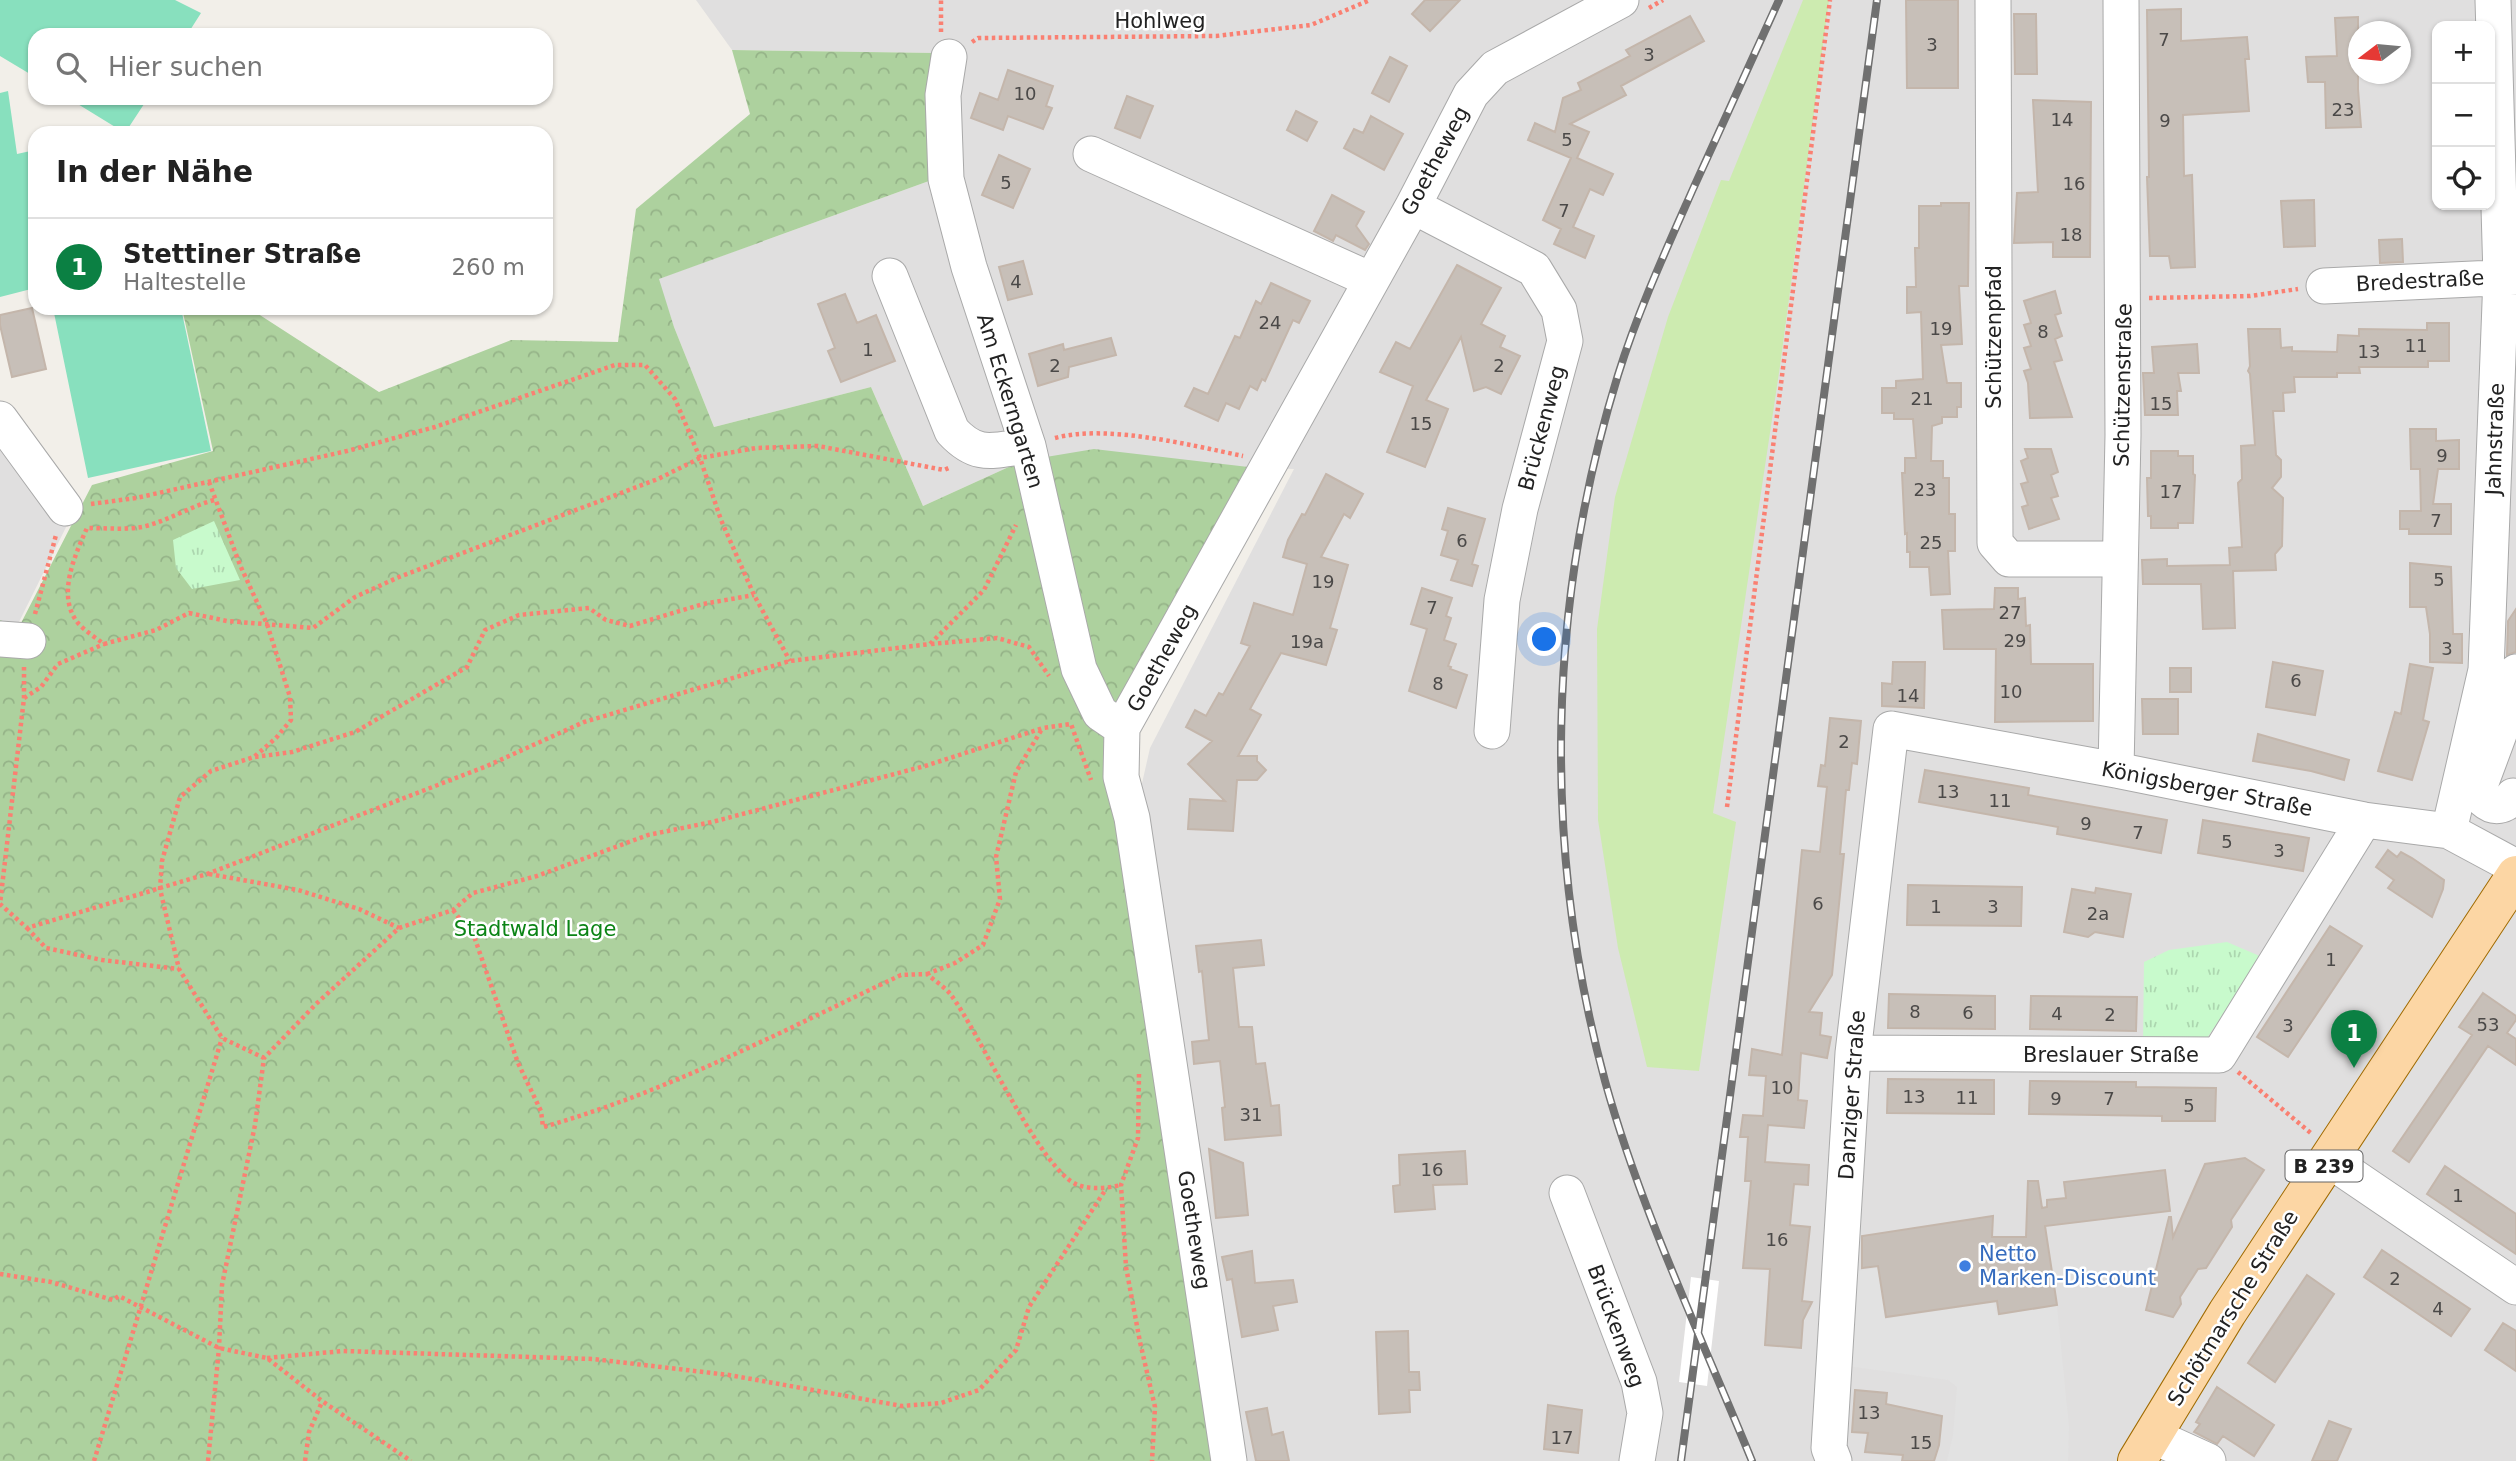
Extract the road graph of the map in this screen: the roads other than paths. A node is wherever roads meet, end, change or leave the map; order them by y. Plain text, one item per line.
1 (1621, 0) edge
2 (1993, 0) edge
3 (2121, 0) edge
4 (2493, 0) edge
5 (944, 43) road end
6 (1091, 154) dead end
7 (1413, 206) junction
8 (890, 276) dead end
9 (2509, 277) edge
10 (1371, 280) junction
11 (2324, 286) dead end
12 (0, 419) edge
13 (1028, 446) junction
14 (65, 508) road end
15 (2120, 559) junction
16 (2516, 671) edge
17 (1122, 728) junction
18 (1891, 729) joint
19 (1492, 731) dead end
20 (2116, 770) junction
21 (2513, 796) dead end
22 (2364, 820) junction
23 (2449, 831) junction
24 (2516, 867) edge
25 (2516, 875) edge
26 (1853, 1052) junction
27 (2331, 1156) junction
28 (1567, 1194) dead end
29 (2516, 1287) edge
30 (2145, 1448) edge
31 (1229, 1461) edge
32 (1637, 1461) edge
33 (1834, 1461) edge
34 (2208, 1461) edge

1 - 7 street, Goetheweg
2 - 15 street, Schützenpfad
3 - 15 street, Schützenstraße
4 - 9 street, Jahnstraße
5 - 13 street, Am Eckerngarten
6 - 10 street
7 - 10 street, Goetheweg
7 - 19 street, Brückenweg
8 - 13 street
9 - 11 street, Bredestraße
9 - 23 street, Jahnstraße
10 - 17 street, Goetheweg
12 - 14 street
13 - 17 street, Am Eckerngarten
15 - 20 street, Schützenstraße
16 - 21 street
17 - 31 street, Goetheweg
18 - 20 street, Königsberger Straße
18 - 26 street, Danziger Straße
20 - 22 street, Königsberger Straße
22 - 23 street, Königsberger Straße
22 - 26 street, Breslauer Straße
23 - 24 street, Königsberger Straße
25 - 27 main road, Schötmarsche Straße / B 239
26 - 33 street, Danziger Straße
27 - 29 street
27 - 30 main road, Schötmarsche Straße / B 239
28 - 32 street, Brückenweg
30 - 34 street

